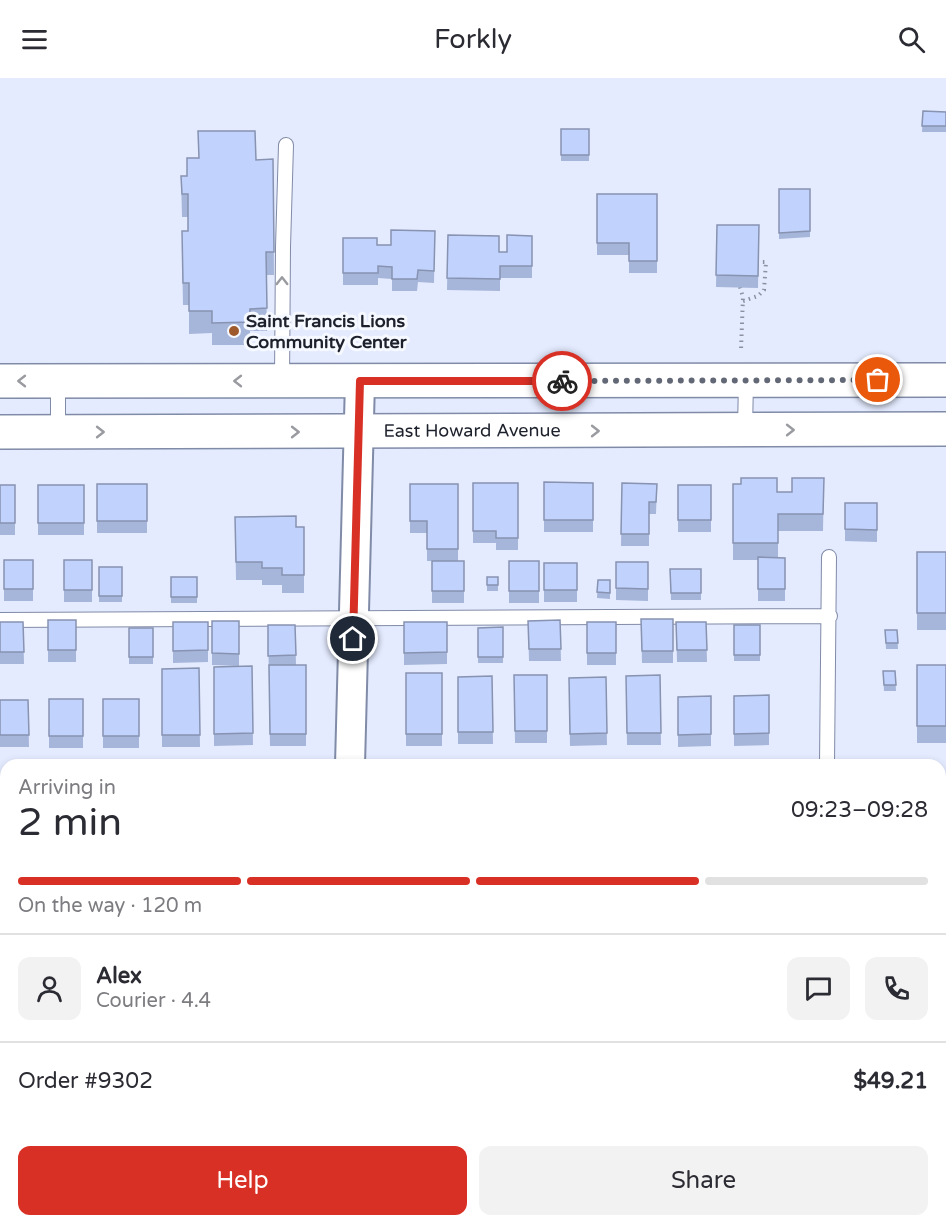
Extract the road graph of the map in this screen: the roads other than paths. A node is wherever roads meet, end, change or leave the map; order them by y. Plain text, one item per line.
1 (286, 145) dead end
2 (744, 365) junction
3 (946, 380) edge
4 (0, 381) edge
5 (58, 381) junction
6 (282, 381) junction
7 (360, 381) junction
8 (946, 429) edge
9 (745, 430) junction
10 (0, 432) edge
11 (58, 432) junction
12 (359, 432) junction
13 (829, 557) dead end
14 (830, 616) junction
15 (354, 618) junction
16 (0, 620) edge
17 (350, 759) edge
18 (827, 759) edge

6 -> 1 lane
2 - 3 main road
2 - 7 main road
2 - 9 lane
5 -> 4 main road
6 -> 5 main road
5 - 11 lane
6 - 7 main road
7 - 12 street
9 -> 8 main road, East Howard Avenue
12 -> 9 main road, East Howard Avenue
10 - 11 main road, East Howard Avenue
11 -> 12 main road, East Howard Avenue
12 - 15 street
13 - 14 lane
14 - 15 lane
14 - 18 lane
15 - 16 lane
15 - 17 street

